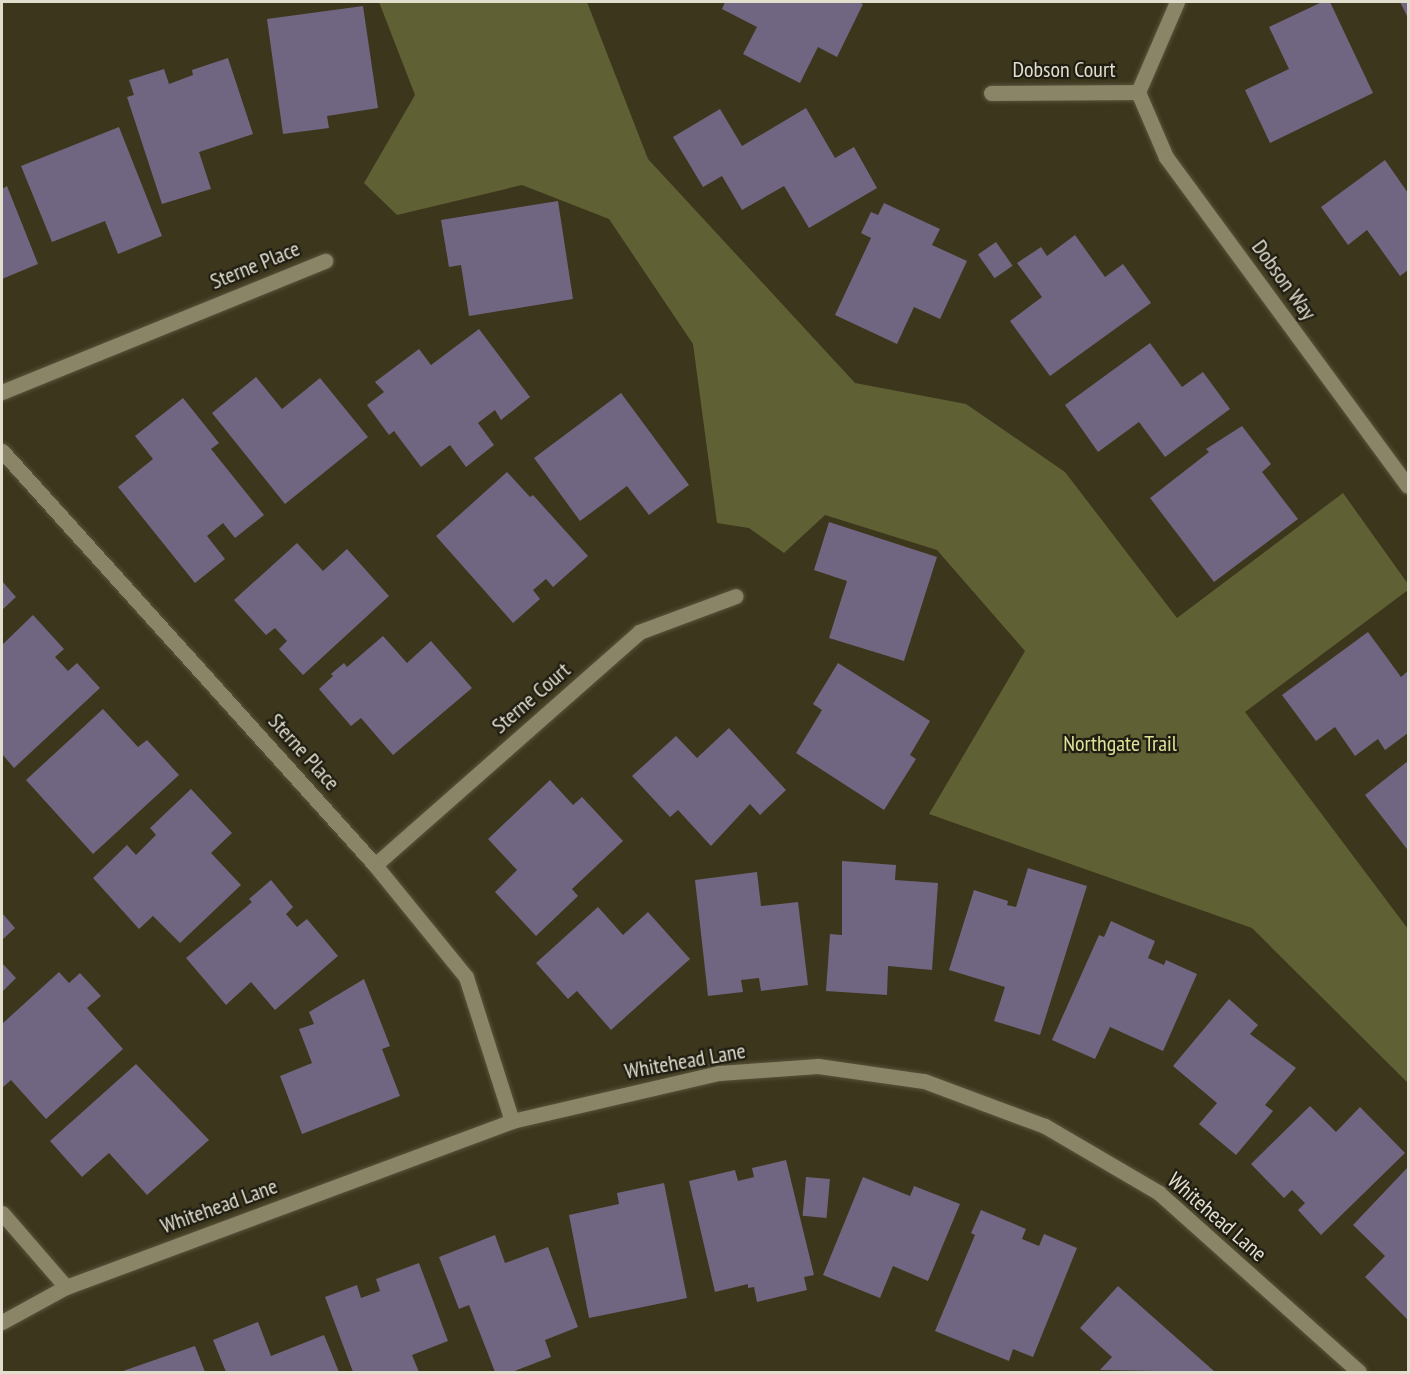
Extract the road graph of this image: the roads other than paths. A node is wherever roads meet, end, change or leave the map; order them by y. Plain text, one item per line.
1 (1177, 2) edge
2 (1138, 92) junction
3 (991, 93) dead end
4 (325, 261) dead end
5 (2, 392) edge
6 (2, 451) edge
7 (1408, 486) edge
8 (736, 596) dead end
9 (375, 865) junction
10 (512, 1121) junction
11 (2, 1213) edge
12 (66, 1287) junction
13 (2, 1322) edge
14 (1359, 1372) edge

1 - 2 street
2 - 3 street, Dobson Court
2 - 7 street, Dobson Way
4 - 5 street, Sterne Place
6 - 9 street, Sterne Place
8 - 9 street, Sterne Court
9 - 10 street, Sterne Place
10 - 12 street, Whitehead Lane
10 - 14 street, Whitehead Lane
11 - 12 street
12 - 13 street, Whitehead Lane

